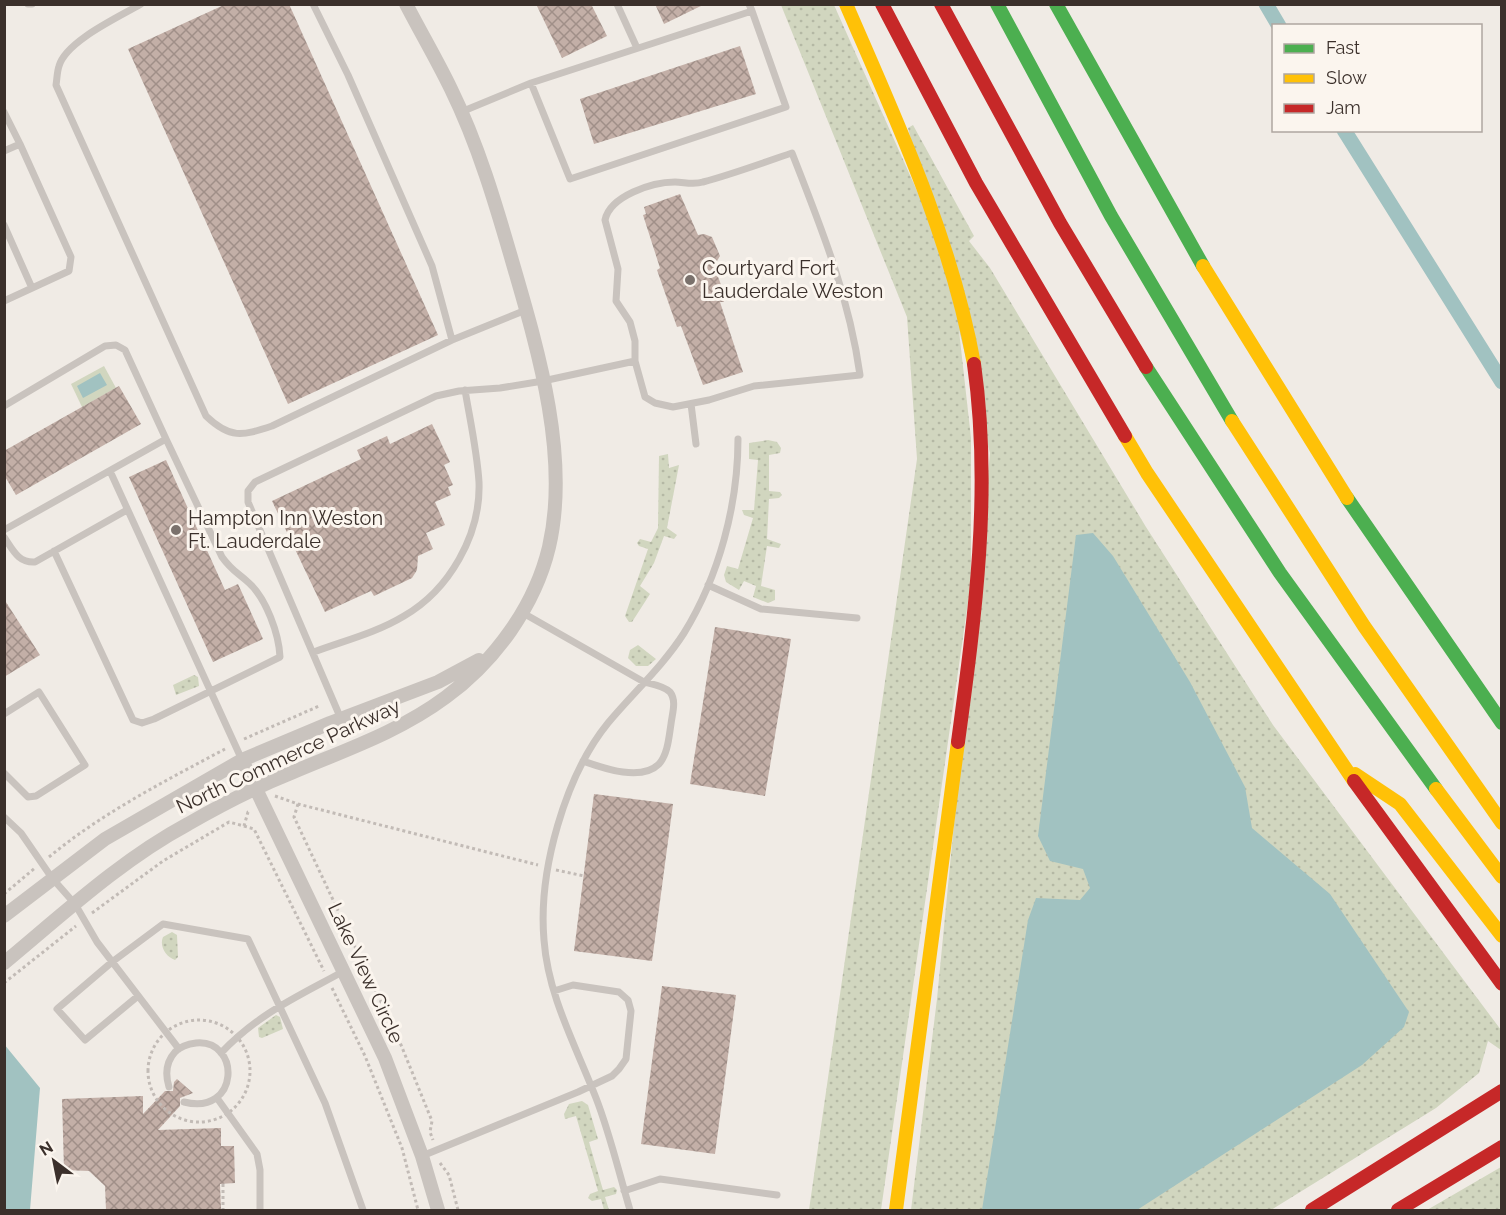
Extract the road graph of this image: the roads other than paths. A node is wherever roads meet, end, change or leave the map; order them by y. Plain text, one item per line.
1 (141, 4) edge
2 (313, 4) edge
3 (406, 4) edge
4 (617, 4) edge
5 (846, 4) edge
6 (882, 4) edge
7 (941, 4) edge
8 (997, 4) edge
9 (1056, 4) edge
10 (750, 8) edge
11 (637, 48) junction
12 (531, 83) junction
13 (4, 112) edge
14 (461, 112) junction
15 (20, 144) junction
16 (4, 151) edge
17 (4, 225) edge
18 (32, 288) junction
19 (4, 301) edge
20 (526, 310) junction
21 (452, 340) junction
22 (635, 361) junction
23 (543, 381) junction
24 (465, 390) junction
25 (691, 404) junction
26 (4, 406) edge
27 (166, 439) junction
28 (738, 439) dead end
29 (696, 444) dead end
30 (110, 471) junction
31 (127, 510) junction
32 (4, 530) edge
33 (4, 537) edge
34 (54, 551) junction
35 (708, 585) junction
36 (523, 613) junction
37 (857, 618) dead end
38 (498, 647) junction
39 (314, 652) junction
40 (644, 682) junction
41 (209, 692) junction
42 (4, 714) edge
43 (342, 718) junction
44 (1502, 723) edge
45 (242, 760) junction
46 (583, 761) junction
47 (1343, 766) junction
48 (4, 772) edge
49 (256, 789) junction
50 (4, 817) edge
51 (1502, 823) edge
52 (1502, 877) edge
53 (52, 878) junction
54 (75, 904) junction
55 (4, 916) edge
56 (1502, 936) edge
57 (112, 962) junction
58 (4, 963) edge
59 (344, 971) junction
60 (1502, 984) edge
61 (554, 991) junction
62 (138, 996) junction
63 (281, 1006) junction
64 (179, 1048) junction
65 (221, 1053) junction
66 (591, 1085) junction
67 (169, 1087) dead end
68 (1498, 1093) edge
69 (217, 1098) junction
70 (184, 1102) dead end
71 (1502, 1147) edge
72 (422, 1156) junction
73 (624, 1191) junction
74 (777, 1195) dead end
75 (260, 1210) edge
76 (363, 1210) edge
77 (438, 1210) edge
78 (630, 1210) edge
79 (896, 1210) edge
80 (1312, 1210) edge
81 (1398, 1210) edge

1 - 21 lane
2 - 21 lane
3 - 14 street, North Commerce Parkway
4 - 11 lane
5 - 79 highway
6 - 47 highway
7 - 52 highway
8 - 51 highway
9 - 44 highway
10 - 11 lane
10 - 12 lane
11 - 12 lane
12 - 14 lane
13 - 15 lane
14 - 20 street, North Commerce Parkway
15 - 16 lane
15 - 18 lane
17 - 18 lane
18 - 19 lane
20 - 21 lane
20 - 23 street, North Commerce Parkway
22 - 23 lane
22 - 25 lane
22 - 25 lane
23 - 24 lane
23 - 36 street, North Commerce Parkway
24 - 39 lane
24 - 39 lane
25 - 29 lane
26 - 27 lane
27 - 30 lane
27 - 41 lane
28 - 35 lane
30 - 31 lane
30 - 32 lane
31 - 34 lane
31 - 41 lane
33 - 34 lane
34 - 41 lane
35 - 37 lane
35 - 40 lane
36 - 38 street, North Commerce Parkway
36 - 40 lane
38 - 43 street, North Commerce Parkway
38 - 49 street, North Commerce Parkway
39 - 43 lane
40 - 46 lane
40 - 46 lane
41 - 45 lane
42 - 48 lane
43 - 45 street, North Commerce Parkway
45 - 49 street, Lake View Circle
45 - 53 street, North Commerce Parkway
46 - 61 lane
47 - 56 highway
47 - 60 highway
49 - 54 street, North Commerce Parkway
49 - 59 street, Lake View Circle
50 - 53 lane
53 - 54 lane
53 - 55 street, North Commerce Parkway
54 - 57 lane
54 - 58 street, North Commerce Parkway
57 - 62 lane
57 - 62 lane
57 - 63 lane
59 - 63 lane
59 - 72 street, Lake View Circle
61 - 66 lane
61 - 66 lane
62 - 64 lane
63 - 65 lane
63 - 76 lane
64 - 65 lane
64 - 67 lane
65 - 69 lane
66 - 72 lane
66 - 73 lane
68 - 80 highway
69 - 70 lane
69 - 75 lane
71 - 81 highway
72 - 77 street, Lake View Circle
73 - 74 lane
73 - 78 lane

